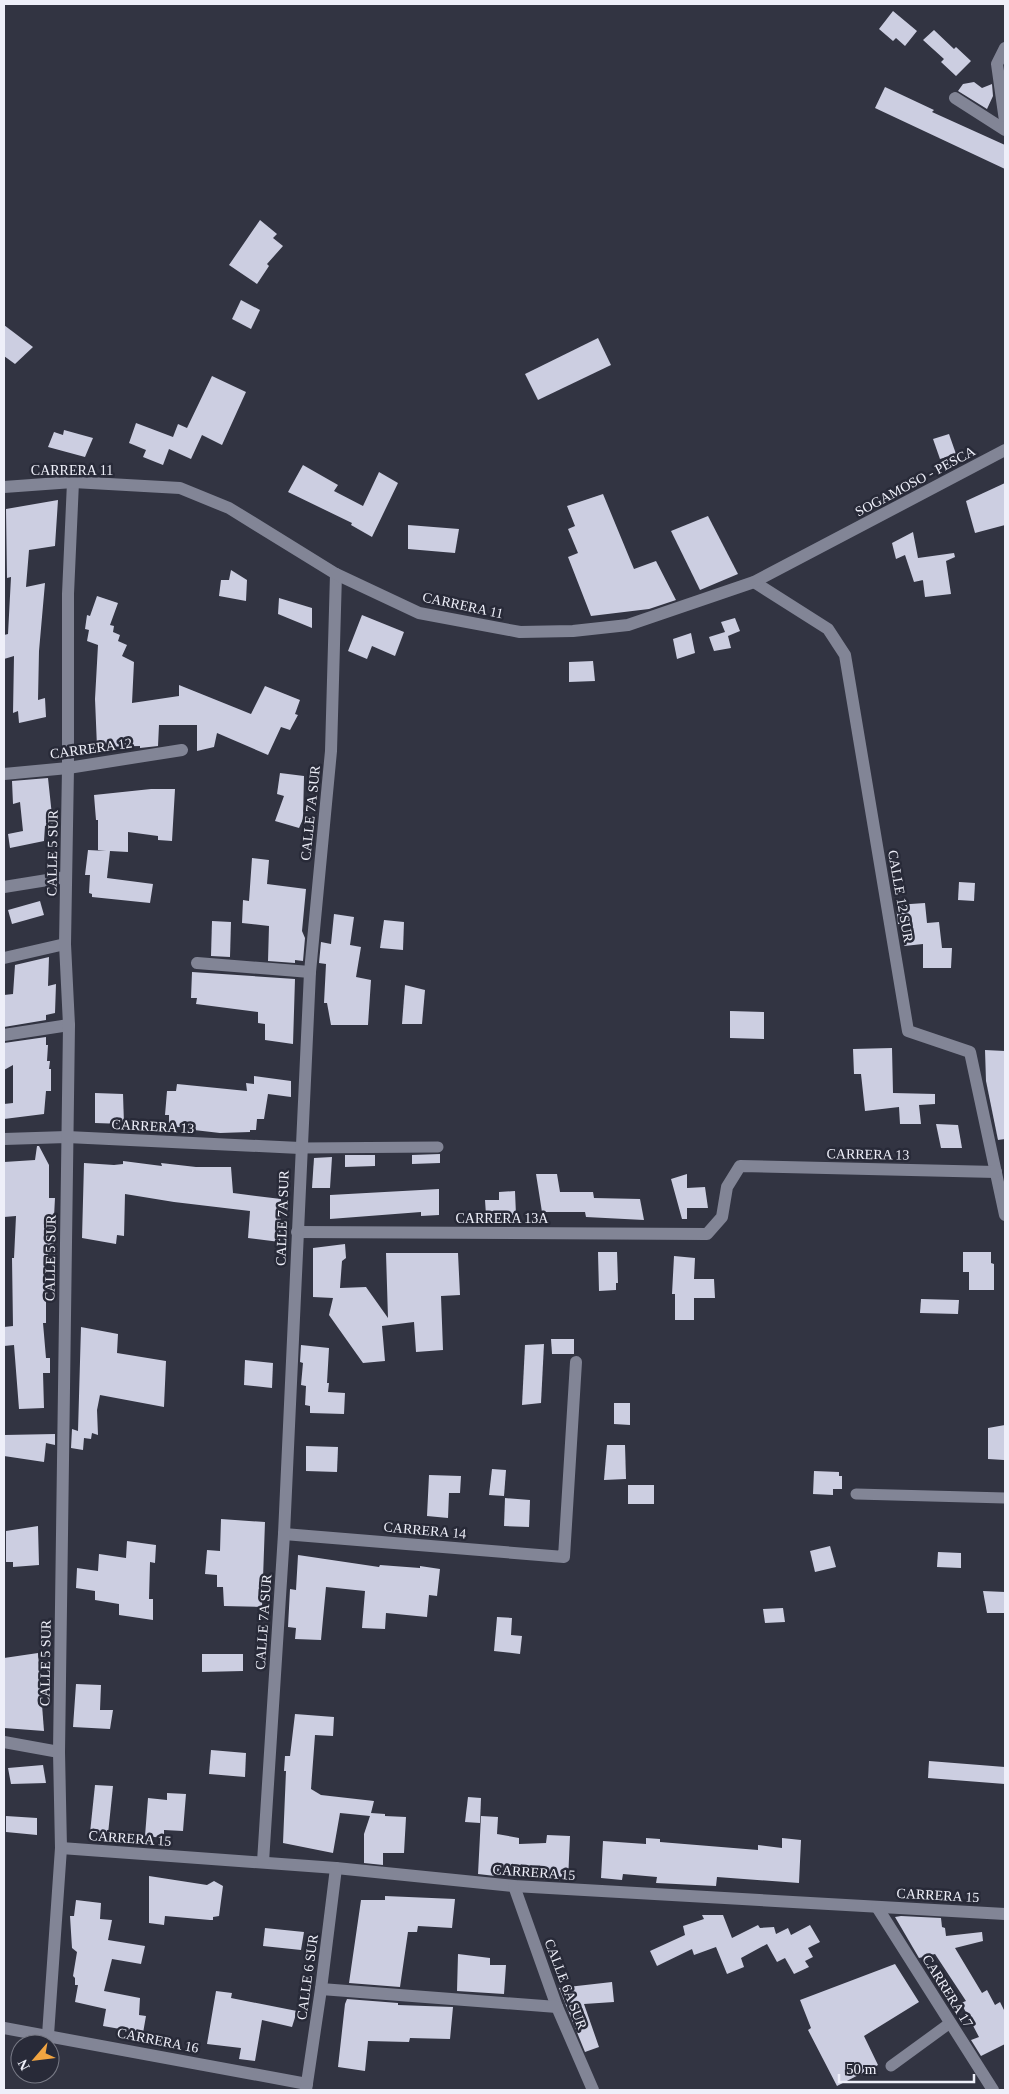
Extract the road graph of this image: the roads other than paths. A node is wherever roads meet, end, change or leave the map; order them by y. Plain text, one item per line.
1 (1005, 48) edge
2 (956, 98) dead end
3 (1005, 122) edge
4 (1005, 130) edge
5 (1005, 450) edge
6 (72, 482) junction
7 (4, 487) edge
8 (839, 538) joint
9 (336, 574) junction
10 (754, 582) junction
11 (182, 750) dead end
12 (68, 768) junction
13 (4, 774) edge
14 (66, 877) junction
15 (4, 887) edge
16 (65, 944) junction
17 (4, 958) edge
18 (197, 963) dead end
19 (310, 972) junction
20 (70, 1025) junction
21 (4, 1034) edge
22 (67, 1137) junction
23 (4, 1139) edge
24 (438, 1147) dead end
25 (300, 1148) junction
26 (996, 1172) junction
27 (1005, 1215) edge
28 (297, 1232) junction
29 (707, 1234) joint
30 (576, 1362) dead end
31 (856, 1494) dead end
32 (1005, 1498) edge
33 (284, 1534) junction
34 (4, 1742) edge
35 (59, 1752) junction
36 (61, 1848) junction
37 (263, 1862) junction
38 (336, 1868) junction
39 (514, 1886) junction
40 (877, 1907) junction
41 (1005, 1914) edge
42 (321, 1989) junction
43 (558, 2007) junction
44 (950, 2023) junction
45 (4, 2028) edge
46 (42, 2034) edge
47 (48, 2034) edge
48 (60, 2037) edge
49 (891, 2066) dead end
50 (306, 2087) edge
51 (593, 2090) edge
52 (992, 2090) edge

1 - 3 street
2 - 4 street
5 - 8 street, SOGAMOSO - PESCA
6 - 7 street, CARRERA 11
6 - 9 street, CARRERA 11
6 - 12 street, CALLE 5 SUR
8 - 10 street, CARRERA 11
9 - 10 street, CARRERA 11
9 - 19 street, CALLE 7A SUR
10 - 26 street, CALLE 12 SUR
11 - 12 street, CARRERA 12
12 - 13 street, CARRERA 12
12 - 14 street, CALLE 5 SUR
14 - 15 street
14 - 16 street, CALLE 5 SUR
16 - 17 street
16 - 20 street, CALLE 5 SUR
18 - 19 street
19 - 25 street, CALLE 7A SUR
20 - 21 street
20 - 22 street, CALLE 5 SUR
22 - 23 street, CARRERA 13
22 - 25 street, CARRERA 13
22 - 35 street, CALLE 5 SUR
24 - 25 lane
25 - 28 street, CALLE 7A SUR
26 - 27 street, CALLE 12 SUR
26 - 29 street, CARRERA 13
28 - 29 street, CARRERA 13A
28 - 33 street, CALLE 7A SUR
30 - 33 street, CARRERA 14
31 - 32 lane
33 - 37 street, CALLE 7A SUR
34 - 35 street
35 - 36 street, CALLE 5 SUR
36 - 37 street, CARRERA 15
36 - 47 street, CALLE 5 SUR
37 - 38 street, CARRERA 15
38 - 39 street, CARRERA 15
38 - 42 street, CALLE 6 SUR
39 - 40 street, CARRERA 15
39 - 43 street, CALLE 6A SUR
40 - 41 street, CARRERA 15
40 - 44 street, CARRERA 17
42 - 43 street
42 - 50 street, CALLE 6 SUR
43 - 51 street, CALLE 6A SUR
44 - 49 lane
44 - 52 street, CARRERA 17
45 - 46 street, CARRERA 16
48 - 50 street, CARRERA 16

